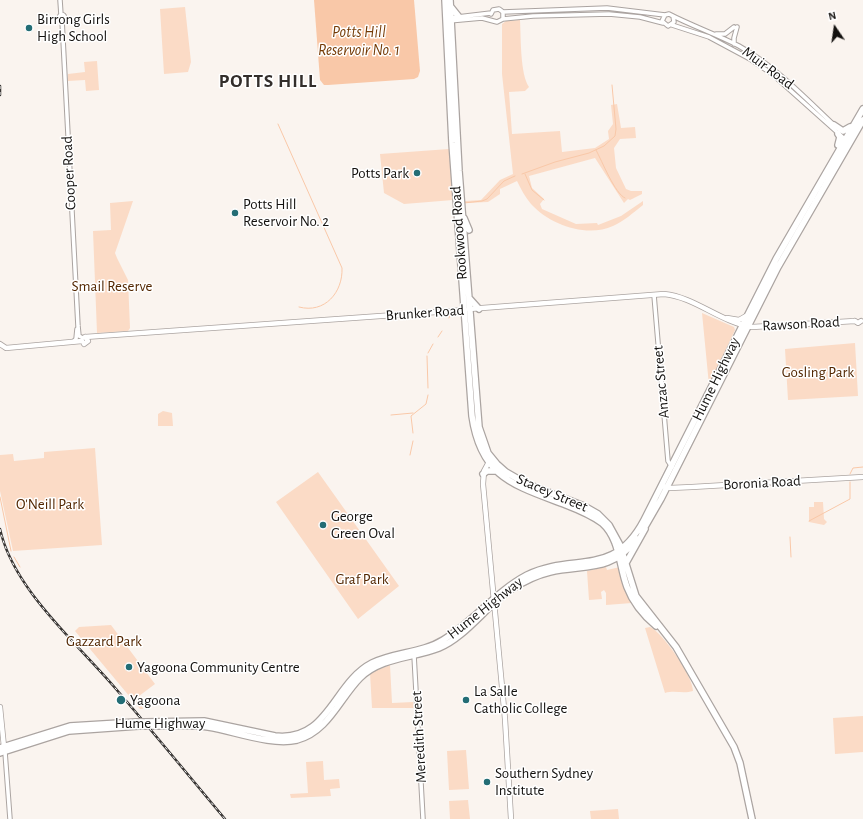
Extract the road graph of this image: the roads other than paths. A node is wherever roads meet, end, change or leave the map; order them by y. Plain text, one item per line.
1 (60, 0) edge
2 (445, 0) edge
3 (450, 3) edge
4 (505, 12) junction
5 (491, 14) junction
6 (664, 16) junction
7 (673, 16) junction
8 (459, 17) junction
9 (504, 18) junction
10 (449, 19) junction
11 (493, 20) junction
12 (663, 23) junction
13 (672, 25) junction
14 (711, 33) junction
15 (734, 44) junction
16 (863, 109) edge
17 (863, 120) edge
18 (854, 123) junction
19 (834, 125) junction
20 (838, 134) junction
21 (847, 139) junction
22 (831, 164) junction
23 (462, 216) junction
24 (469, 230) dead end
25 (654, 295) junction
26 (469, 297) junction
27 (478, 309) junction
28 (467, 310) junction
29 (717, 315) junction
30 (747, 315) junction
31 (860, 321) edge
32 (78, 326) junction
33 (745, 326) junction
34 (84, 340) junction
35 (67, 343) junction
36 (0, 344) edge
37 (490, 456) junction
38 (489, 463) junction
39 (672, 467) junction
40 (496, 471) junction
41 (483, 474) junction
42 (672, 477) junction
43 (863, 477) edge
44 (664, 487) junction
45 (679, 488) junction
46 (646, 525) junction
47 (614, 532) junction
48 (628, 543) junction
49 (621, 552) junction
50 (626, 564) junction
51 (493, 601) junction
52 (667, 636) junction
53 (439, 645) junction
54 (414, 655) junction
55 (0, 707) edge
56 (146, 724) junction
57 (2, 750) edge
58 (10, 819) edge
59 (423, 819) edge
60 (511, 819) edge
61 (751, 819) edge

1 - 32 street, Cooper Road
2 - 10 highway, Rookwood Road
3 - 8 highway
3 - 10 highway, Rookwood Road
4 - 5 street
4 - 6 street
4 - 9 street
5 - 8 street
5 - 11 street
6 - 7 street
6 - 12 street
7 - 13 street
7 - 14 street, Muir Road
8 - 10 street
9 - 11 street
9 - 12 street
10 - 11 street
10 - 23 highway, Rookwood Road
10 - 28 highway, Rookwood Road
12 - 13 street
13 - 20 street, Muir Road
14 - 15 street, Muir Road
14 - 15 street
15 - 19 street, Muir Road
16 - 18 highway, Hume Highway
17 - 21 highway, Hume Highway
18 - 19 highway
18 - 21 highway, Hume Highway
19 - 21 street, Muir Road
20 - 21 street, Muir Road
20 - 22 highway
21 - 22 highway, Hume Highway
21 - 33 highway, Hume Highway
22 - 30 highway, Hume Highway
23 - 24 highway
23 - 26 highway, Rookwood Road
25 - 27 main road, Brunker Road
25 - 29 main road, Brunker Road
25 - 39 street, Anzac Street
26 - 27 highway
26 - 28 highway, Rookwood Road
27 - 28 main road, Brunker Road
28 - 34 main road, Brunker Road
28 - 37 highway, Rookwood Road
28 - 38 highway, Rookwood Road
29 - 30 main road
29 - 33 main road, Brunker Road
30 - 33 highway, Hume Highway
31 - 33 main road, Rawson Road
32 - 34 street, Cooper Road
32 - 35 street
33 - 39 highway, Hume Highway
33 - 42 highway, Hume Highway
34 - 35 main road, Brunker Road
35 - 36 main road, Brunker Road
37 - 38 main road
37 - 47 highway, Stacey Street
38 - 40 highway, Stacey Street
38 - 41 main road
39 - 44 highway, Hume Highway
40 - 41 highway
40 - 49 highway, Stacey Street
41 - 51 main road
42 - 44 highway, Hume Highway
42 - 45 main road
43 - 45 main road, Boronia Road
44 - 45 main road, Boronia Road
44 - 46 highway, Hume Highway
44 - 48 highway, Hume Highway
46 - 49 highway, Hume Highway
46 - 50 highway
47 - 48 highway
47 - 49 highway, Stacey Street
48 - 49 highway, Hume Highway
49 - 50 highway, Stacey Street
49 - 51 highway, Hume Highway
49 - 52 highway, Stacey Street
50 - 52 highway, Stacey Street
51 - 53 highway, Hume Highway
51 - 60 main road
52 - 61 highway, Stacey Street
53 - 54 highway, Hume Highway
53 - 56 highway, Hume Highway
54 - 56 highway, Hume Highway
54 - 59 street, Meredith Street
55 - 57 main road
56 - 57 highway, Hume Highway, bridge
57 - 58 street

